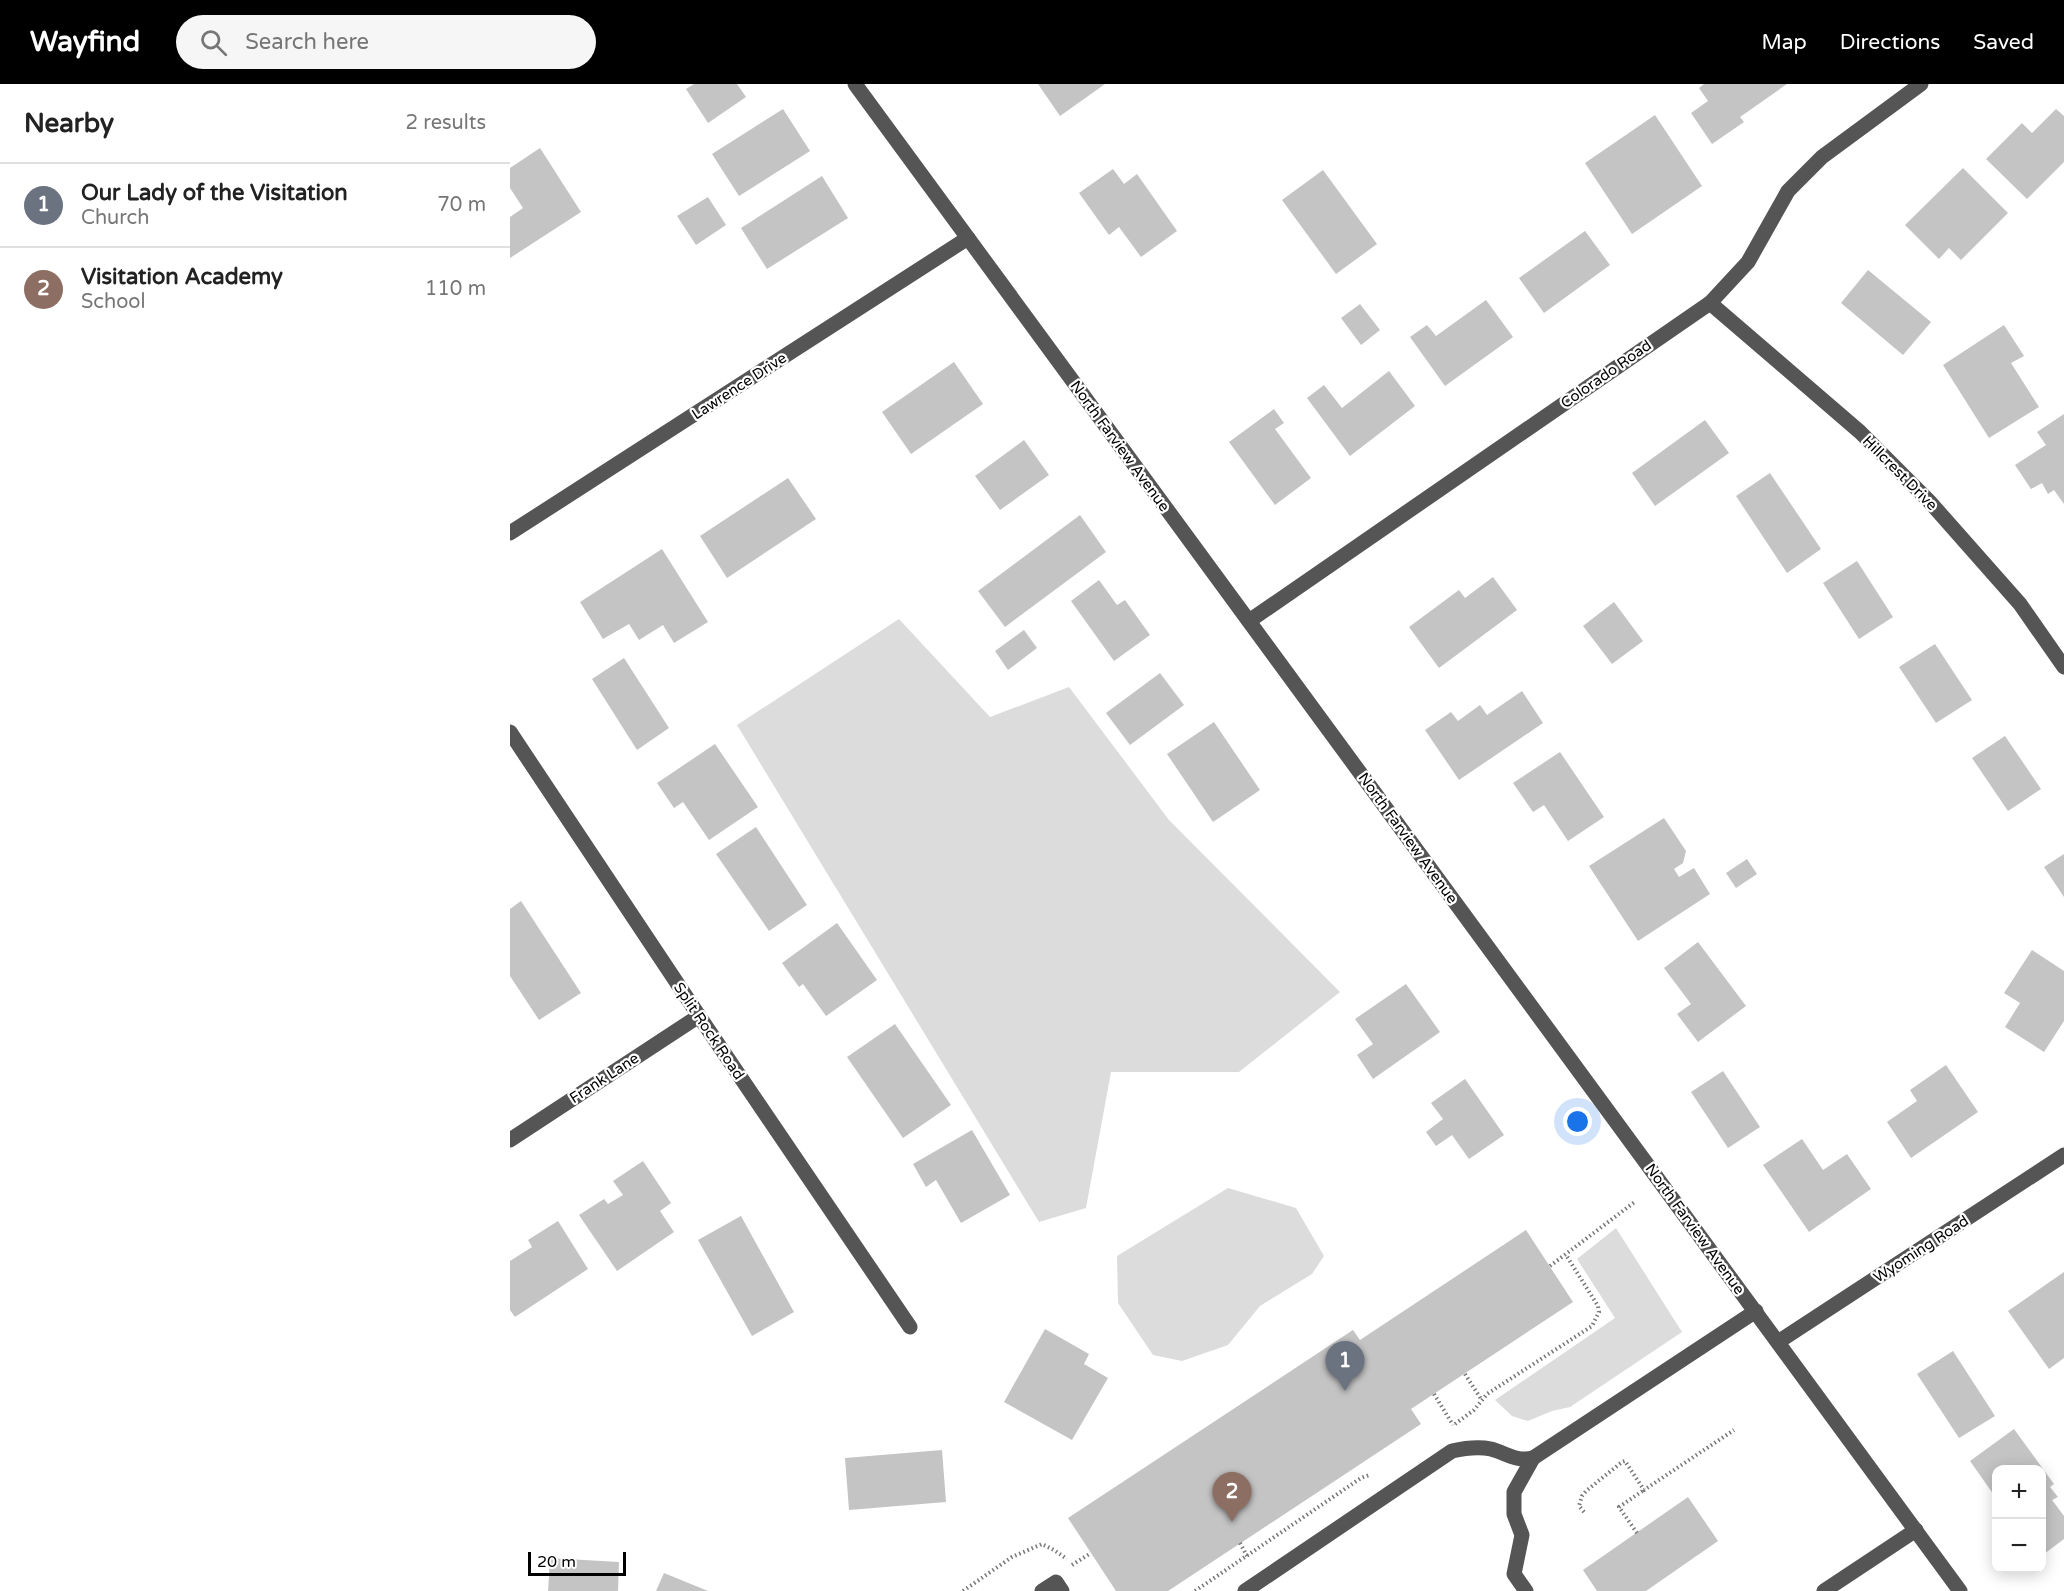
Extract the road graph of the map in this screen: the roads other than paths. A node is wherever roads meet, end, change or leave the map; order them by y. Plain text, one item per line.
1 (855, 84) edge
2 (1921, 84) edge
3 (968, 238) junction
4 (1710, 303) junction
5 (510, 533) edge
6 (1249, 621) junction
7 (2064, 667) edge
8 (510, 732) edge
9 (699, 1016) junction
10 (510, 1140) edge
11 (2064, 1155) edge
12 (1756, 1311) junction
13 (910, 1327) dead end
14 (1778, 1342) junction
15 (1533, 1458) junction
16 (1916, 1530) junction
17 (1042, 1591) edge
18 (1062, 1591) edge
19 (1245, 1591) edge
20 (1526, 1591) edge
21 (1824, 1591) edge
22 (1960, 1591) edge

1 - 3 street, North Farview Avenue
2 - 4 street, Colorado Road
3 - 5 street, Lawrence Drive
3 - 6 street, North Farview Avenue
4 - 6 street, Colorado Road
4 - 7 street, Hillcrest Drive
6 - 12 street, North Farview Avenue
8 - 9 street, Split Rock Road
9 - 10 street, Frank Lane
9 - 13 street, Split Rock Road
11 - 14 street, Wyoming Road
12 - 14 street, North Farview Avenue
12 - 15 street
14 - 16 street, North Farview Avenue
15 - 19 street
15 - 20 street
16 - 21 street
16 - 22 street, North Farview Avenue
17 - 18 street

